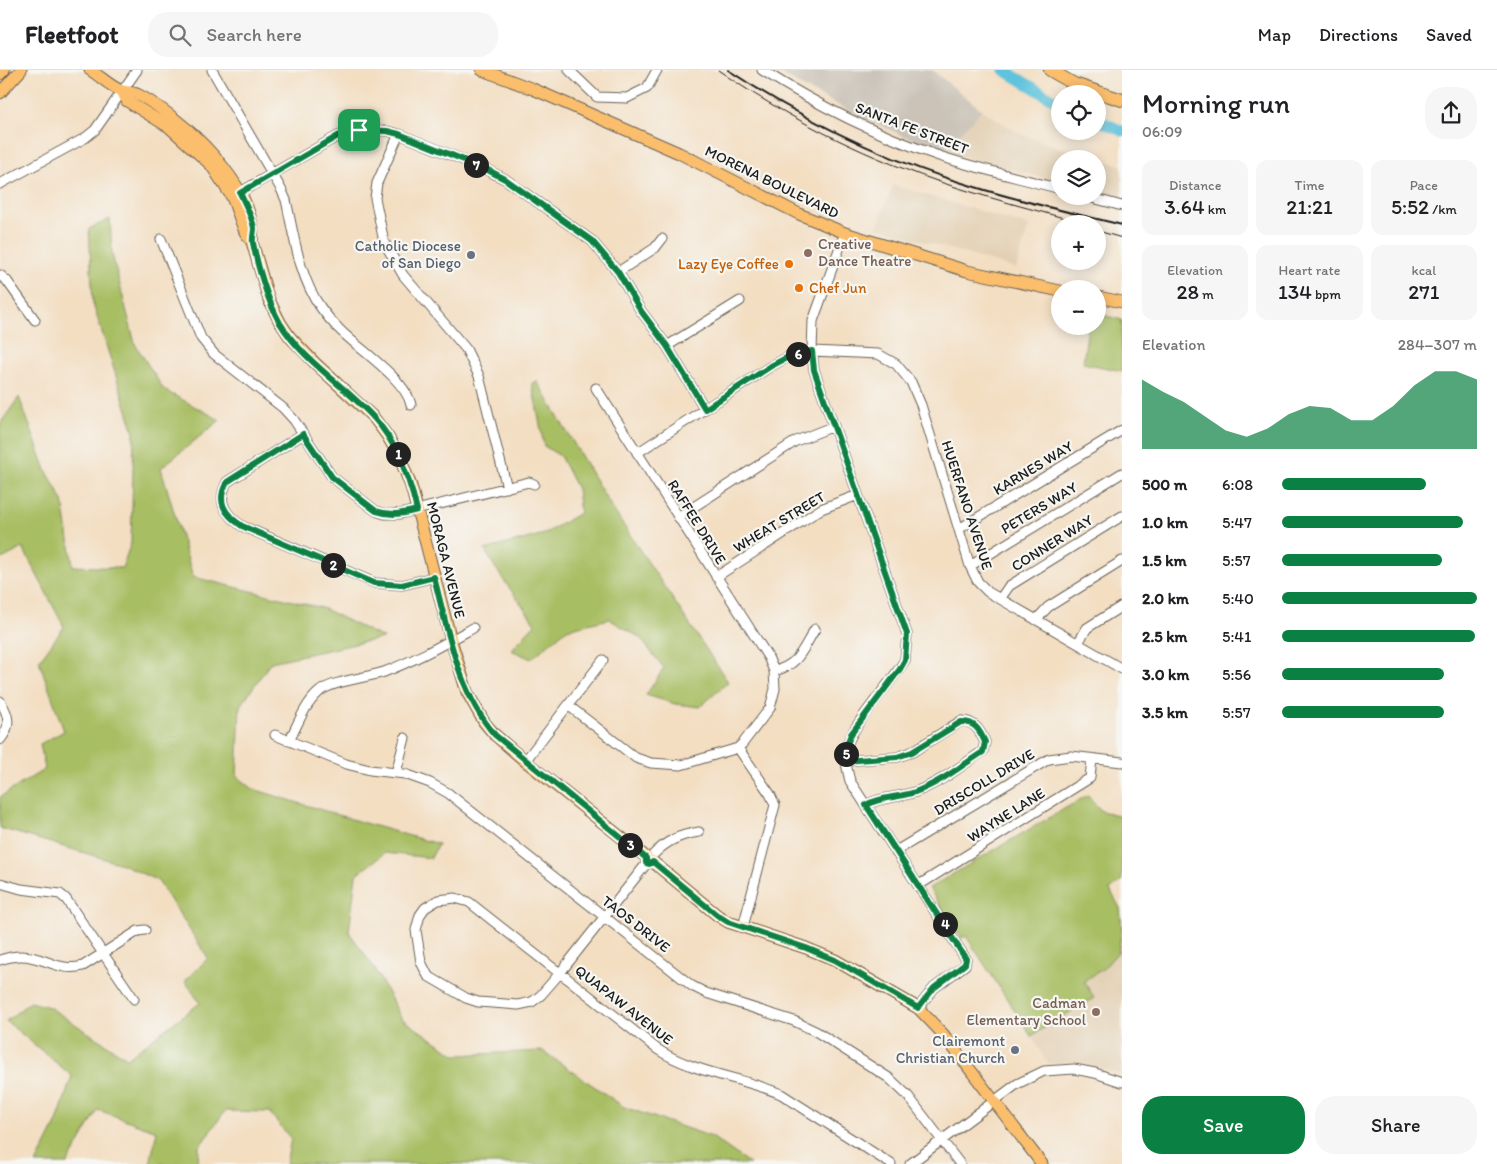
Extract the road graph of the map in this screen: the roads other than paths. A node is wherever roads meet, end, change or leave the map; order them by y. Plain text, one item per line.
1 (4, 70) edge
2 (21, 70) edge
3 (90, 70) edge
4 (137, 70) edge
5 (212, 70) edge
6 (482, 70) edge
7 (569, 70) edge
8 (657, 70) edge
9 (762, 70) edge
10 (1050, 70) edge
11 (0, 74) edge
12 (122, 91) junction
13 (0, 93) edge
14 (1122, 100) edge
15 (399, 134) junction
16 (272, 174) junction
17 (0, 184) edge
18 (1051, 187) edge
19 (236, 195) junction
20 (1106, 202) edge
21 (1122, 206) edge
22 (845, 233) junction
23 (161, 239) dead end
24 (662, 239) dead end
25 (618, 272) junction
26 (0, 275) edge
27 (1051, 289) edge
28 (1106, 299) edge
29 (740, 301) dead end
30 (1122, 302) edge
31 (35, 320) dead end
32 (667, 346) junction
33 (812, 351) junction
34 (596, 388) dead end
35 (411, 405) dead end
36 (705, 409) junction
37 (834, 426) junction
38 (1122, 430) edge
39 (303, 434) junction
40 (637, 453) junction
41 (1122, 474) edge
42 (534, 484) dead end
43 (507, 488) junction
44 (858, 495) junction
45 (417, 510) junction
46 (1122, 516) edge
47 (678, 517) junction
48 (959, 529) junction
49 (1122, 561) edge
50 (970, 566) junction
51 (434, 577) junction
52 (716, 577) junction
53 (1000, 599) junction
54 (1122, 606) edge
55 (1036, 620) junction
56 (473, 628) dead end
57 (815, 629) dead end
58 (451, 640) junction
59 (1078, 644) junction
60 (603, 660) dead end
61 (1120, 664) edge
62 (774, 671) junction
63 (0, 701) edge
64 (568, 706) junction
65 (275, 735) dead end
66 (405, 738) dead end
67 (0, 740) edge
68 (289, 741) junction
69 (738, 748) junction
70 (1092, 759) junction
71 (525, 761) junction
72 (845, 761) junction
73 (1122, 762) edge
74 (396, 773) junction
75 (866, 805) junction
76 (699, 832) dead end
77 (896, 851) junction
78 (649, 860) junction
79 (0, 883) edge
80 (918, 885) junction
81 (605, 917) junction
82 (743, 927) junction
83 (145, 930) dead end
84 (102, 954) junction
85 (0, 960) edge
86 (560, 973) junction
87 (134, 999) dead end
88 (918, 1008) junction
89 (1122, 1082) edge
90 (995, 1100) junction
91 (942, 1140) junction
92 (892, 1164) edge
93 (910, 1164) edge
94 (960, 1164) edge
95 (1042, 1164) edge

1 - 11 main road
2 - 13 main road
3 - 12 main road, MORAGA AVENUE
4 - 12 street
5 - 16 street
6 - 22 main road, MORENA BOULEVARD
7 - 8 street
9 - 18 street, SANTA FE STREET
10 - 14 highway
12 - 17 street
12 - 19 main road, MORAGA AVENUE
15 - 16 street
15 - 25 street
15 - 43 street
16 - 19 street
16 - 35 street
19 - 45 main road, MORAGA AVENUE
20 - 21 street
22 - 27 main road, MORENA BOULEVARD
22 - 33 street
23 - 39 street
24 - 25 street
25 - 32 street
26 - 31 street
28 - 30 main road
29 - 32 street
32 - 36 street
33 - 36 street, HUERFANO AVENUE
33 - 37 street
33 - 48 street, HUERFANO AVENUE
34 - 40 street, RAFFEE DRIVE
36 - 40 street, HUERFANO AVENUE
37 - 44 street
37 - 47 street
38 - 48 street, KARNES WAY
39 - 45 street
39 - 51 street
40 - 47 street, RAFFEE DRIVE
41 - 50 street, PETERS WAY
42 - 43 street
43 - 45 street
44 - 52 street, WHEAT STREET
44 - 72 street
45 - 51 main road, MORAGA AVENUE
46 - 53 street, CONNER WAY
47 - 52 street, RAFFEE DRIVE
48 - 50 street, HUERFANO AVENUE
49 - 55 street
50 - 53 street, HUERFANO AVENUE
51 - 58 main road, MORAGA AVENUE
52 - 62 street, RAFFEE DRIVE
53 - 55 street, HUERFANO AVENUE
54 - 59 street
55 - 59 street, HUERFANO AVENUE
56 - 58 street
57 - 62 street
58 - 68 street
58 - 71 main road, MORAGA AVENUE
59 - 61 street, HUERFANO AVENUE
60 - 64 street
62 - 69 street
63 - 67 street
64 - 69 street
64 - 71 street
65 - 68 street, TAOS DRIVE
66 - 74 street
68 - 74 street, TAOS DRIVE
69 - 82 street
70 - 73 street, DRISCOLL DRIVE
70 - 77 street, DRISCOLL DRIVE
70 - 80 street, WAYNE LANE
71 - 78 main road, MORAGA AVENUE
72 - 75 street
72 - 75 street
74 - 81 street, TAOS DRIVE
75 - 77 street
76 - 78 street
77 - 80 street
78 - 81 street
78 - 82 main road, MORAGA AVENUE
79 - 84 street
80 - 88 street
81 - 86 street
81 - 91 street, TAOS DRIVE
82 - 88 main road, MORAGA AVENUE
83 - 84 street
84 - 85 street
84 - 87 street
86 - 86 street, QUAPAW AVENUE
86 - 92 street, QUAPAW AVENUE
88 - 90 main road, MORAGA AVENUE
89 - 90 street
90 - 91 street
90 - 95 main road, MORAGA AVENUE
91 - 93 street
91 - 94 street, TAOS DRIVE

